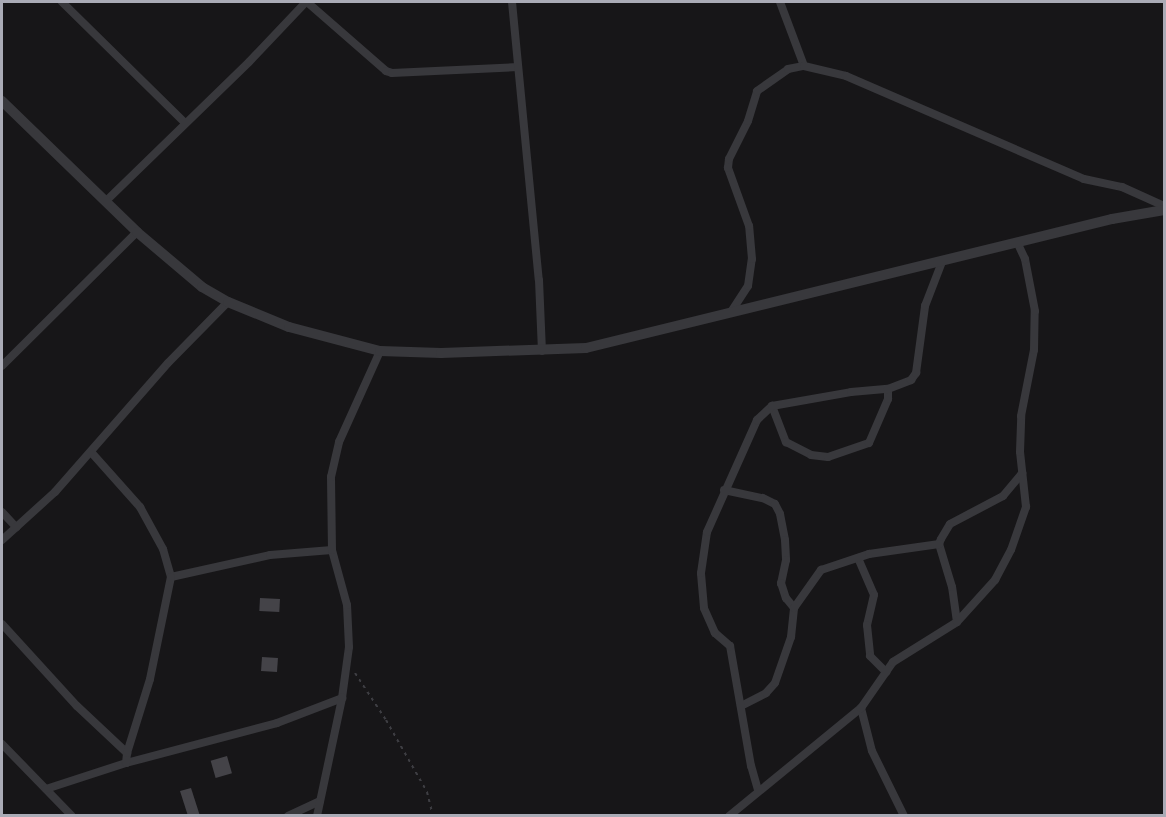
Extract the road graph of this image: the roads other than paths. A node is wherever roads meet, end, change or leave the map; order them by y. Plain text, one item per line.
1 (62, 2) edge
2 (307, 2) edge
3 (512, 2) edge
4 (780, 2) edge
5 (804, 66) junction
6 (518, 67) junction
7 (2, 101) edge
8 (184, 123) junction
9 (106, 201) junction
10 (1164, 206) edge
11 (1164, 210) edge
12 (137, 232) junction
13 (1018, 243) junction
14 (942, 262) junction
15 (228, 302) junction
16 (731, 312) junction
17 (380, 351) junction
18 (542, 351) junction
19 (2, 366) edge
20 (888, 389) junction
21 (772, 406) junction
22 (91, 452) junction
23 (1022, 473) junction
24 (724, 490) junction
25 (2, 512) edge
26 (16, 527) junction
27 (2, 540) edge
28 (939, 544) junction
29 (332, 550) junction
30 (858, 558) junction
31 (171, 577) junction
32 (794, 608) junction
33 (957, 622) junction
34 (2, 624) edge
35 (886, 672) junction
36 (342, 698) junction
37 (741, 706) junction
38 (861, 708) junction
39 (2, 744) edge
40 (127, 753) junction
41 (126, 763) junction
42 (46, 789) junction
43 (758, 790) junction
44 (320, 801) junction
45 (72, 816) edge
46 (288, 816) edge
47 (317, 816) edge
48 (729, 816) edge
49 (904, 816) edge

1 - 8 street
2 - 6 street
2 - 8 street
3 - 6 street
4 - 5 street
5 - 10 street
5 - 16 street
6 - 18 street
7 - 9 street
8 - 9 street
9 - 12 street
11 - 13 street
12 - 15 street
12 - 19 street
13 - 14 street
13 - 23 street
14 - 16 street
14 - 20 street
15 - 17 street
15 - 22 street
16 - 18 street
17 - 18 street
17 - 29 street
20 - 21 street
20 - 21 street
21 - 24 street
22 - 26 street
22 - 31 street
23 - 28 street
23 - 33 street
24 - 32 street
24 - 37 street
25 - 26 street
26 - 27 street
28 - 30 street
28 - 33 street
29 - 31 street
29 - 36 street
30 - 32 street
30 - 35 street
31 - 40 street
32 - 37 street
33 - 35 street
34 - 40 street
35 - 38 street
36 - 41 street
36 - 44 street
37 - 43 street
38 - 43 street
38 - 49 street
39 - 42 street
40 - 41 street
41 - 42 street
42 - 45 street
43 - 48 street
44 - 46 street
44 - 47 street

